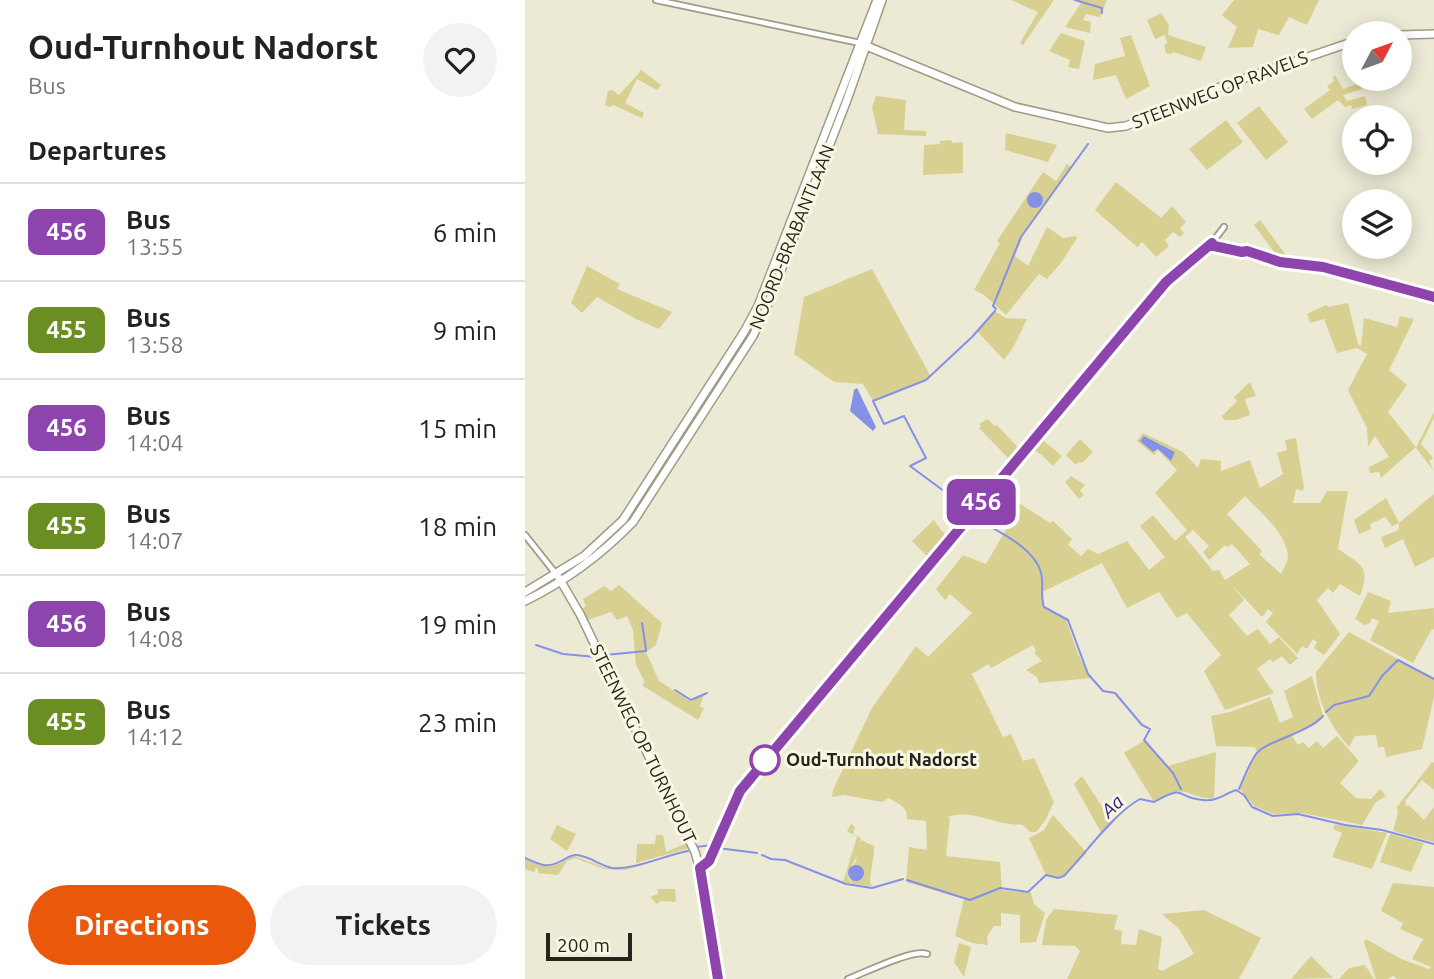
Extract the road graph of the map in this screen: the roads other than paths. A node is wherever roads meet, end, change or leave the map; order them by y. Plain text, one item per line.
1 (656, 0) edge
2 (880, 0) edge
3 (1434, 33) edge
4 (1412, 34) edge
5 (864, 44) junction
6 (1342, 45) edge
7 (1224, 227) dead end
8 (525, 535) edge
9 (559, 578) junction
10 (525, 592) edge
11 (525, 601) edge
12 (700, 868) junction
13 (927, 954) dead end
14 (718, 979) edge
15 (848, 979) edge

1 - 5 street
2 - 5 main road, NOORD-BRABANTLAAN
3 - 4 main road
5 - 6 main road, STEENWEG OP RAVELS
5 - 9 main road, NOORD-BRABANTLAAN
7 - 12 street
8 - 9 street
9 - 10 main road
9 - 11 main road
9 - 12 main road, STEENWEG OP TURNHOUT
12 - 14 main road, STEENWEG OP TURNHOUT
13 - 15 street

